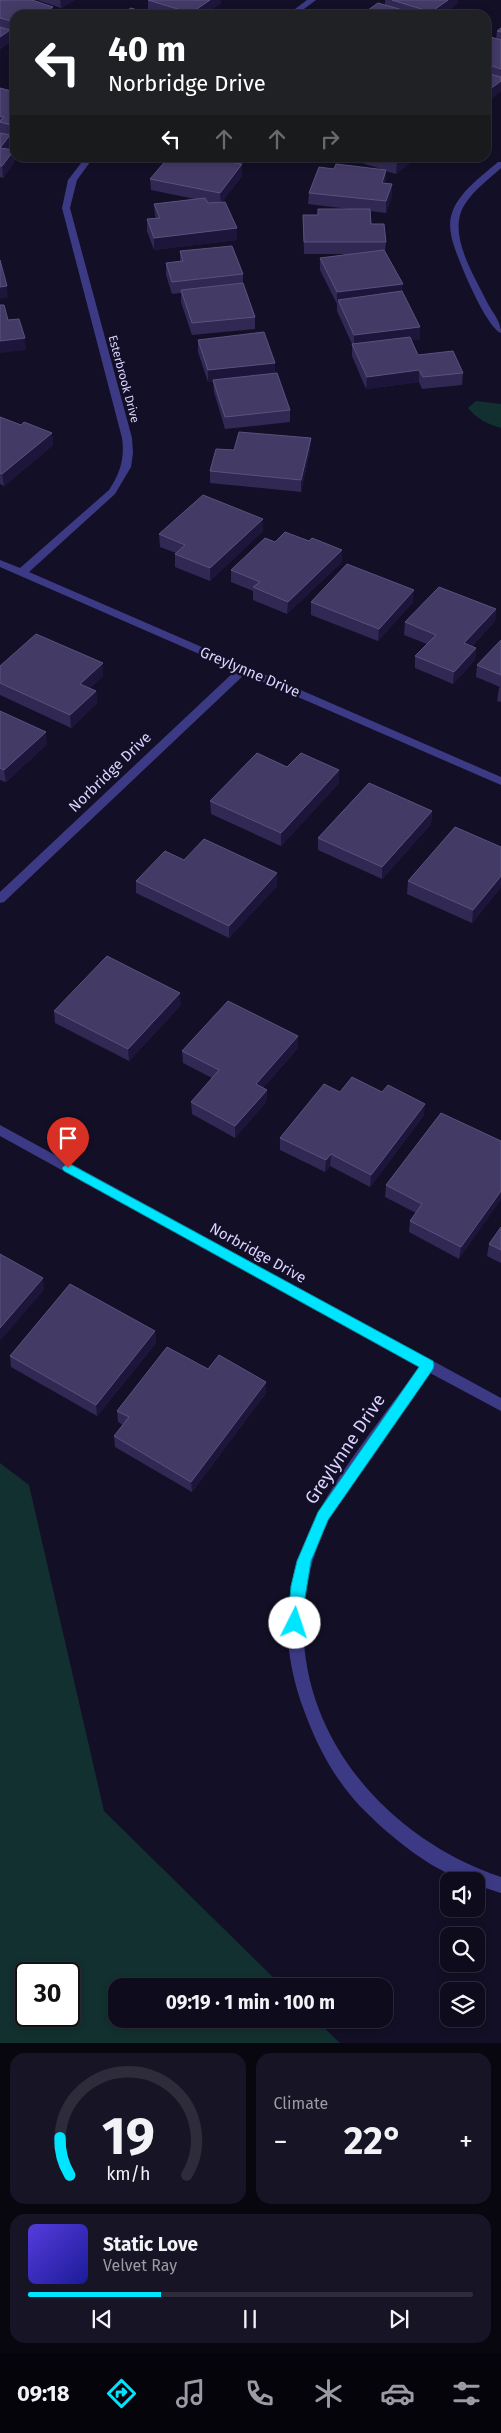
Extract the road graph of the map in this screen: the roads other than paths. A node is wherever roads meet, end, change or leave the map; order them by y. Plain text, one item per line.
1 (312, 0) edge
2 (297, 10) edge
3 (86, 162) edge
4 (501, 164) edge
5 (501, 330) edge
6 (0, 563) edge
7 (22, 573) junction
8 (243, 669) junction
9 (501, 781) edge
10 (0, 899) edge
11 (0, 1130) edge
12 (428, 1365) junction
13 (501, 1405) edge
14 (501, 1885) edge

1 - 2 street
3 - 7 street, Esterbrook Drive
4 - 5 street
6 - 7 street, Greylynne Drive
7 - 8 street, Greylynne Drive
8 - 9 street, Greylynne Drive
8 - 10 street, Norbridge Drive
11 - 12 street, Norbridge Drive
12 - 13 street, Norbridge Drive
12 - 14 street, Greylynne Drive

